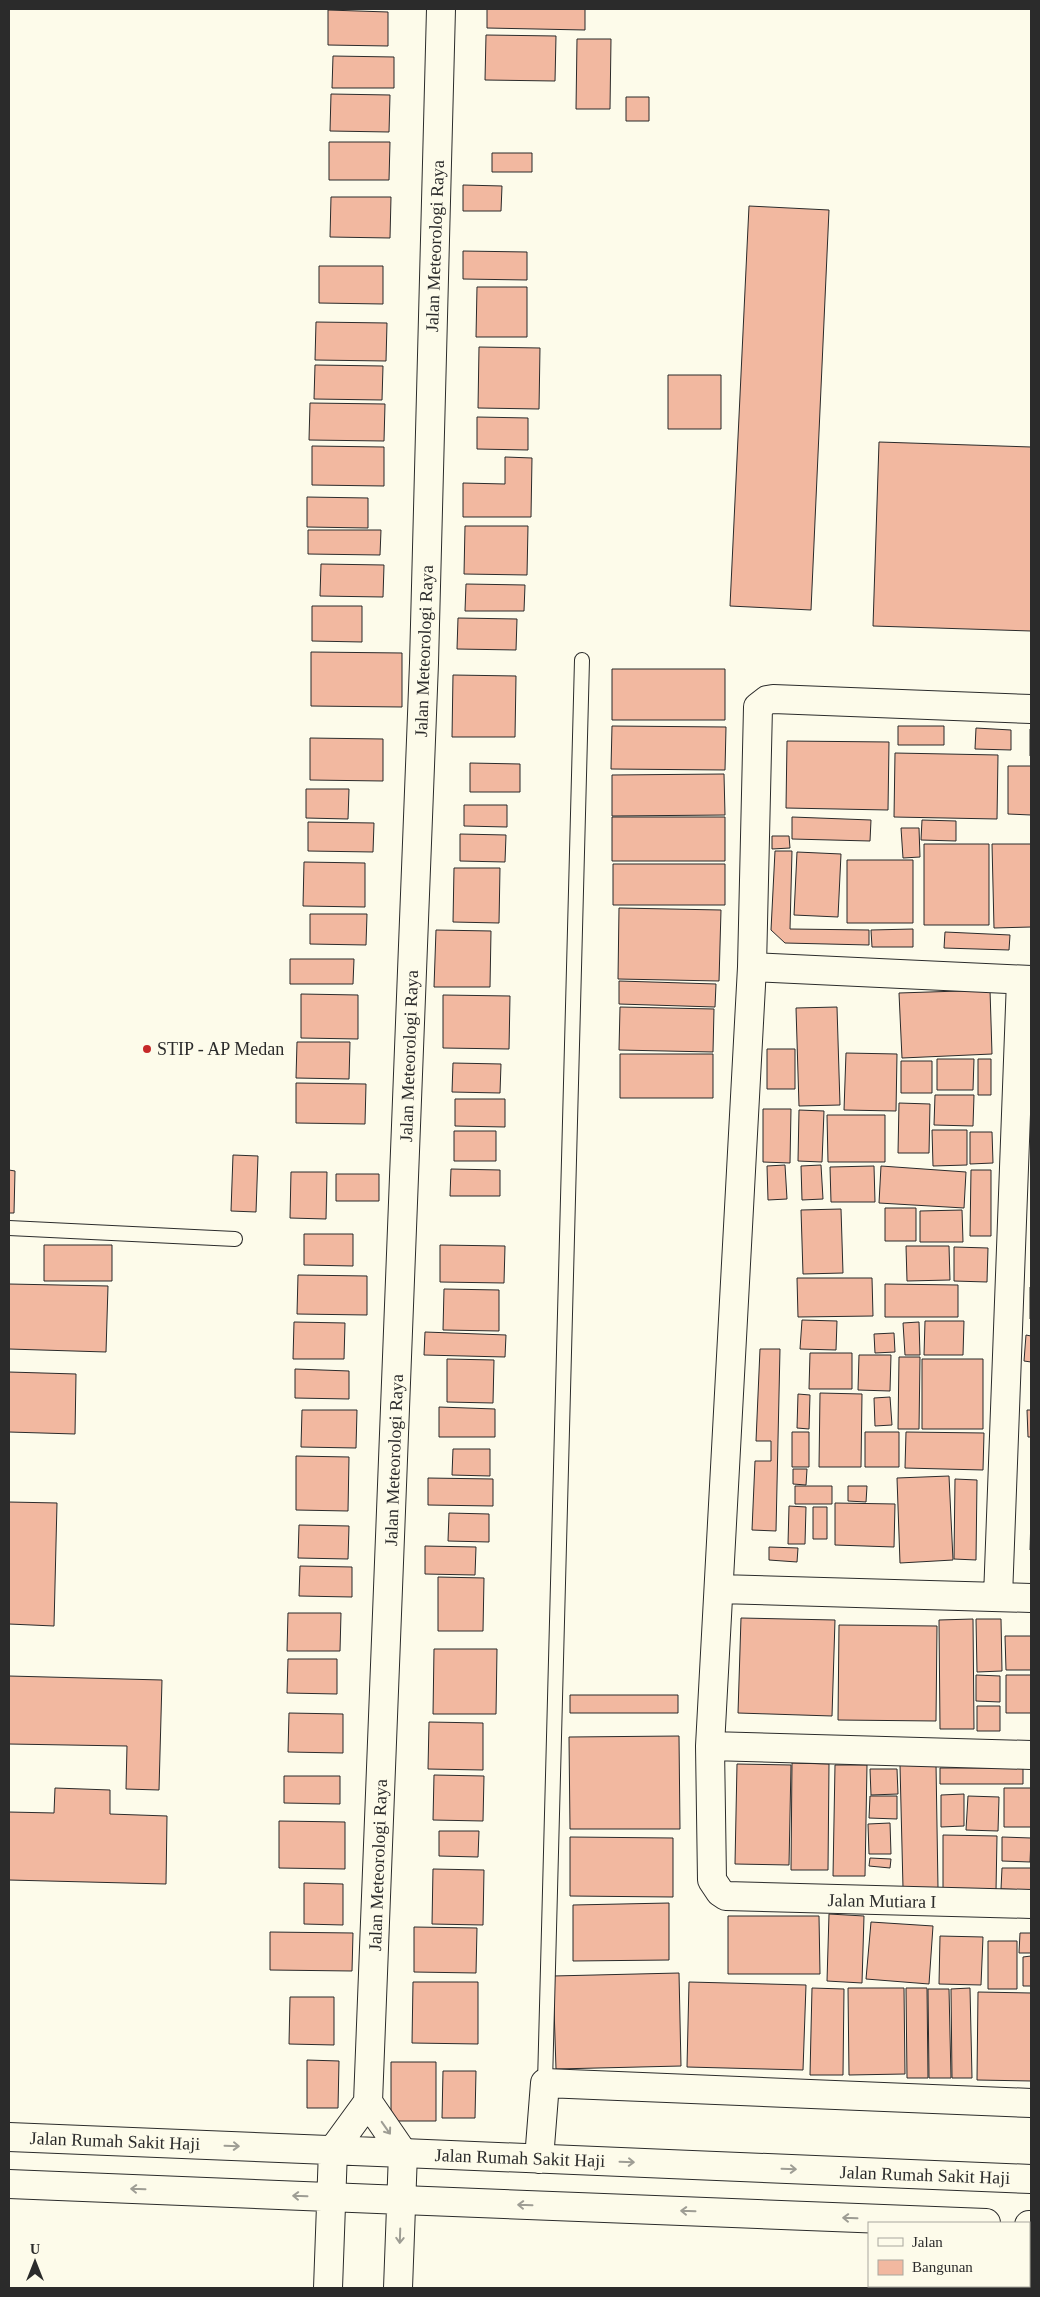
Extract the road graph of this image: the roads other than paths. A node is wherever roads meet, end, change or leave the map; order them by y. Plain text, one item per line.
1 (441, 9) edge
2 (582, 660) dead end
3 (1031, 709) edge
4 (752, 967) junction
5 (1026, 980) edge
6 (9, 1228) edge
7 (235, 1239) dead end
8 (719, 1589) junction
9 (998, 1597) junction
10 (1031, 1598) edge
11 (710, 1746) junction
12 (1031, 1755) edge
13 (1031, 1904) edge
14 (545, 2083) junction
15 (368, 2102) junction
16 (1031, 2104) edge
17 (9, 2137) edge
18 (332, 2150) junction
19 (403, 2153) junction
20 (539, 2158) junction
21 (1031, 2179) edge
22 (9, 2184) edge
23 (331, 2197) junction
24 (402, 2200) junction
25 (961, 2222) edge
26 (328, 2288) edge
27 (398, 2288) edge

1 - 15 street, Jalan Meteorologi Raya
2 - 14 lane
3 - 4 street
4 - 5 street
4 - 8 street
5 - 9 street
6 - 7 lane
8 - 9 street
8 - 11 street
9 - 10 street
11 - 12 street
11 - 13 street, Jalan Mutiara I
14 - 16 street
14 - 20 street
15 - 18 street
15 -> 19 street
17 -> 18 street, Jalan Rumah Sakit Haji
18 - 19 street, Jalan Rumah Sakit Haji
18 - 23 street
19 - 20 street, Jalan Rumah Sakit Haji
19 - 24 street
20 -> 21 street, Jalan Rumah Sakit Haji
23 -> 22 street
23 - 24 street
23 - 26 street
25 -> 24 street
24 -> 27 street

